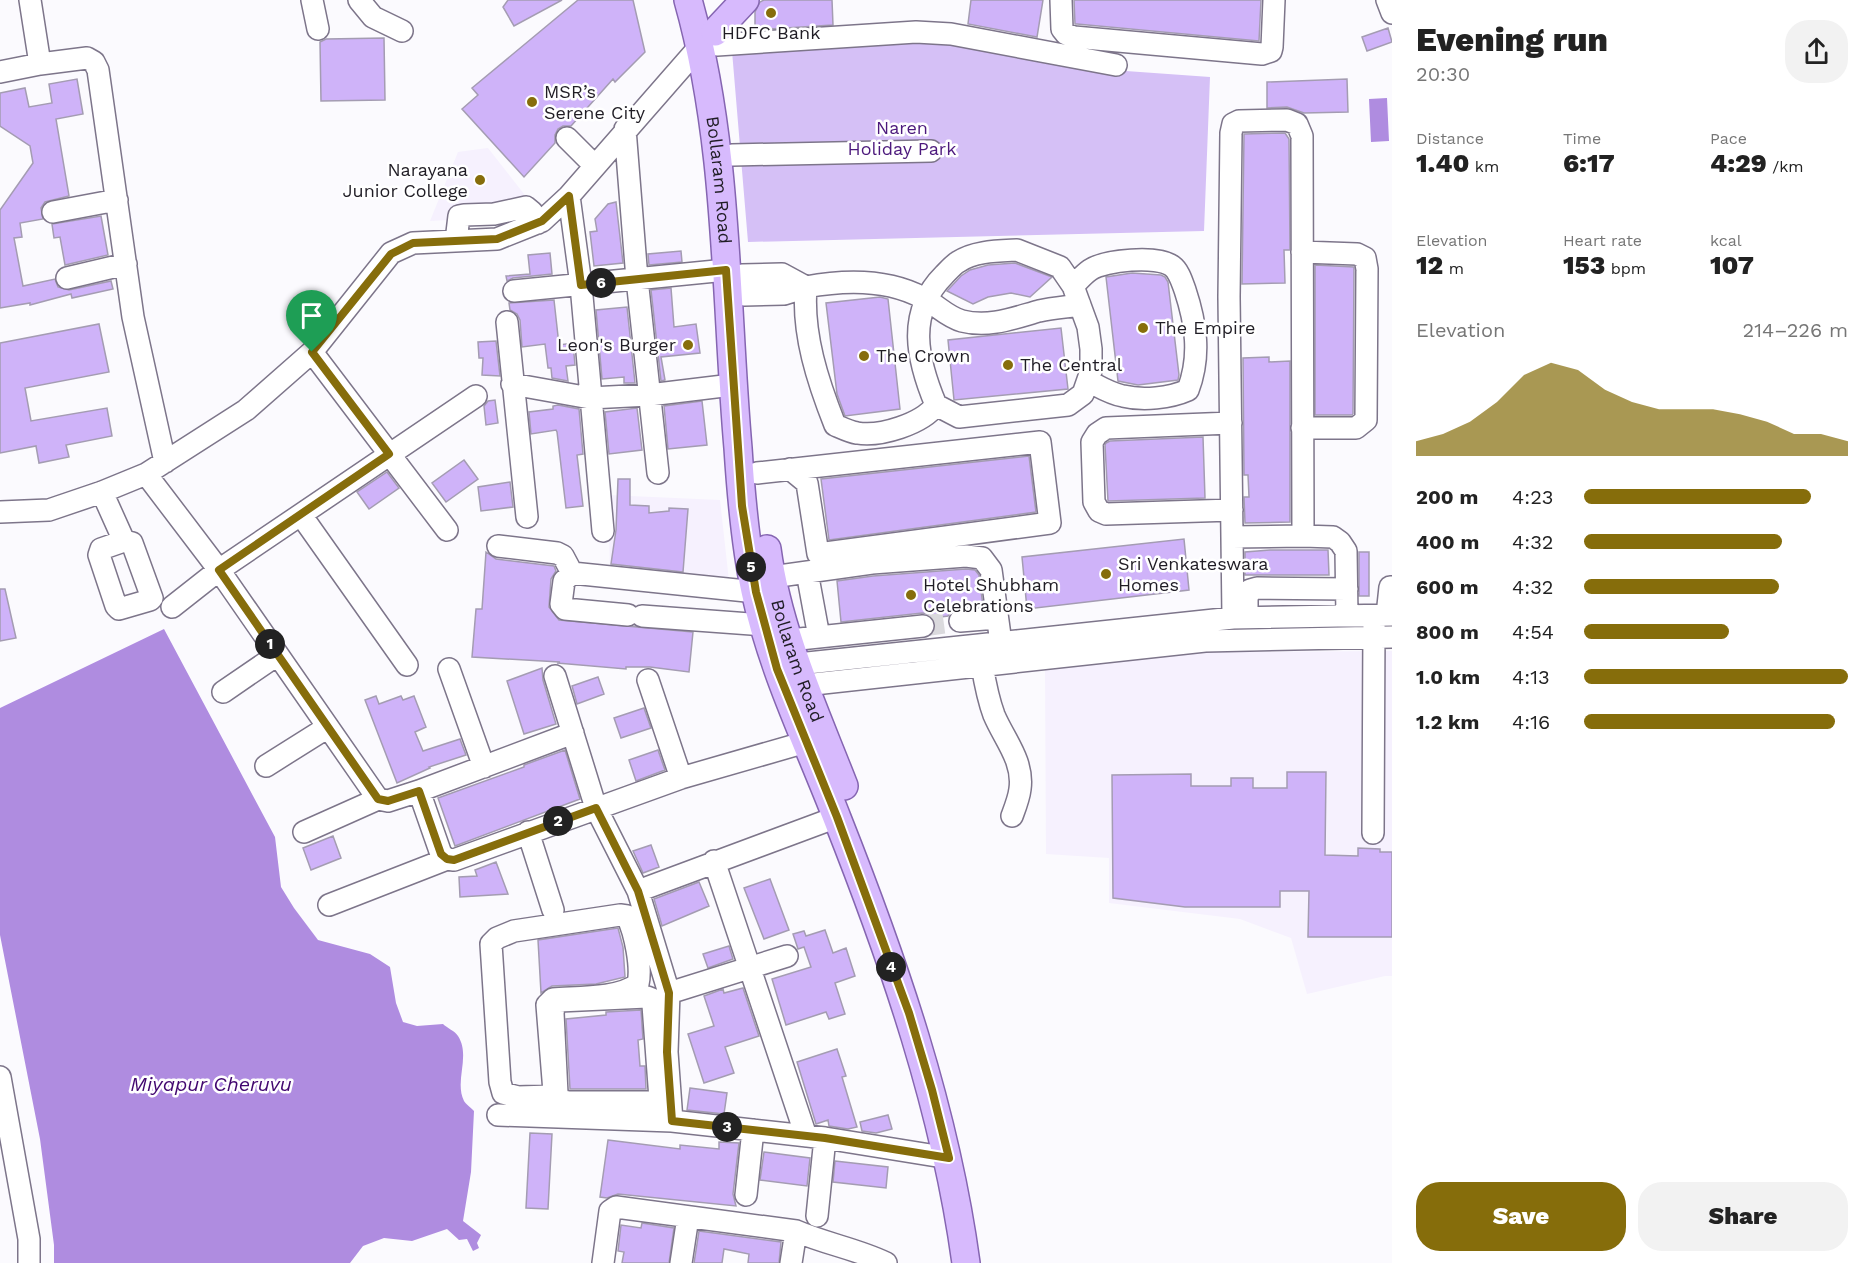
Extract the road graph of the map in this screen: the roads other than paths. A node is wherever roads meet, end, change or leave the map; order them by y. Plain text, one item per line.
1 (30, 0) edge
2 (312, 0) edge
3 (359, 0) edge
4 (688, 0) edge
5 (705, 0) edge
6 (745, 0) edge
7 (1061, 0) edge
8 (1274, 0) edge
9 (1387, 0) edge
10 (1392, 14) edge
11 (318, 29) dead end
12 (402, 31) dead end
13 (711, 40) junction
14 (40, 64) junction
15 (1116, 65) dead end
16 (0, 72) edge
17 (625, 129) junction
18 (567, 138) dead end
19 (931, 151) dead end
20 (732, 155) junction
21 (594, 165) junction
22 (569, 196) junction
23 (117, 200) junction
24 (53, 212) dead end
25 (1302, 252) junction
26 (126, 264) junction
27 (67, 278) dead end
28 (637, 279) junction
29 (737, 280) junction
30 (581, 285) junction
31 (806, 287) junction
32 (514, 291) dead end
33 (1076, 295) junction
34 (925, 299) junction
35 (507, 322) dead end
36 (312, 352) junction
37 (1088, 381) junction
38 (512, 384) junction
39 (732, 385) junction
40 (649, 395) junction
41 (476, 396) dead end
42 (590, 398) junction
43 (936, 405) junction
44 (1231, 423) junction
45 (1302, 428) junction
46 (389, 454) junction
47 (165, 462) junction
48 (790, 470) junction
49 (658, 473) dead end
50 (757, 473) junction
51 (146, 474) junction
52 (102, 492) junction
53 (1232, 510) junction
54 (0, 512) edge
55 (301, 515) junction
56 (527, 517) dead end
57 (447, 530) dead end
58 (603, 531) dead end
59 (1303, 536) junction
60 (1232, 537) junction
61 (124, 541) dead end
62 (498, 546) dead end
63 (219, 570) junction
64 (807, 572) junction
65 (572, 573) junction
66 (764, 584) junction
67 (1392, 586) edge
68 (1347, 589) junction
69 (172, 607) dead end
70 (1384, 615) edge
71 (1347, 616) junction
72 (997, 618) junction
73 (1240, 618) junction
74 (960, 621) tunnel mouth
75 (765, 624) junction
76 (819, 637) junction
77 (1383, 637) edge
78 (1001, 643) junction
79 (916, 651) junction
80 (277, 655) junction
81 (797, 663) junction
82 (407, 665) dead end
83 (982, 665) junction
84 (449, 669) dead end
85 (555, 676) dead end
86 (648, 680) dead end
87 (223, 692) dead end
88 (328, 727) junction
89 (573, 734) junction
90 (806, 742) junction
91 (266, 766) dead end
92 (484, 767) junction
93 (681, 778) junction
94 (419, 791) junction
95 (378, 799) junction
96 (596, 808) junction
97 (1012, 816) dead end
98 (837, 817) junction
99 (304, 832) dead end
100 (528, 832) junction
101 (1373, 833) dead end
102 (447, 859) junction
103 (714, 861) junction
104 (329, 905) dead end
105 (636, 906) junction
106 (553, 910) dead end
107 (646, 953) junction
108 (787, 956) dead end
109 (750, 968) junction
110 (669, 993) junction
111 (656, 1053) junction
112 (0, 1077) edge
113 (498, 1115) dead end
114 (672, 1121) junction
115 (753, 1130) junction
116 (815, 1137) junction
117 (949, 1158) junction
118 (746, 1195) dead end
119 (817, 1216) dead end
120 (688, 1217) junction
121 (796, 1232) junction
122 (29, 1263) edge
123 (603, 1263) edge
124 (681, 1263) edge
125 (791, 1263) edge
126 (886, 1263) edge
127 (966, 1263) edge
128 (985, 1263) edge

1 - 14 street
2 - 11 street
3 - 12 street
4 - 13 main road, Bollaram Road
5 - 13 main road, Bollaram Road
6 - 13 main road
7 - 8 street
9 - 10 street
13 - 15 street
13 - 17 street
13 - 20 main road, Bollaram Road
13 - 29 main road, Bollaram Road
14 - 16 street
14 - 23 street
17 - 21 street
17 - 28 street
18 - 21 street
19 - 20 street
20 - 29 main road, Bollaram Road
21 - 22 street
22 - 30 street
22 - 36 street
23 - 24 street
23 - 26 street
25 - 44 street
25 - 45 street
25 - 45 street
26 - 27 street
26 - 47 street
28 - 29 street
28 - 30 street
28 - 40 street
29 - 31 street
29 - 39 main road, Bollaram Road
29 - 50 main road, Bollaram Road
30 - 32 street
30 - 42 street
31 - 34 street
31 - 43 street
33 - 34 street
33 - 34 street
33 - 37 street
33 - 37 street
34 - 43 street
35 - 38 street
36 - 46 street
36 - 47 street
37 - 43 street
38 - 42 street
38 - 56 street
39 - 40 street
39 - 66 main road, Bollaram Road
40 - 42 street
40 - 49 street
41 - 46 street
42 - 58 street
44 - 53 street
44 - 53 street
45 - 59 street
46 - 55 street
46 - 57 street
47 - 51 street
48 - 48 street
48 - 50 street
50 - 66 main road, Bollaram Road
51 - 52 street
51 - 63 street
52 - 54 street
52 - 61 street
53 - 60 street
55 - 63 street
55 - 82 street
59 - 60 street
59 - 68 street
60 - 73 street
62 - 65 street
63 - 69 street
63 - 80 street
64 - 66 street
64 - 72 street
64 - 76 street
65 - 66 street
65 - 75 street
66 - 75 main road, Bollaram Road
66 - 81 main road, Bollaram Road
67 - 70 street
68 - 71 street
68 - 73 street
70 - 71 street
70 - 77 street
71 - 73 street
72 - 74 street
72 - 78 street
73 - 78 street
75 - 90 main road, Bollaram Road
76 - 79 street
76 - 81 street
77 - 83 street
77 - 101 street
78 - 79 street
79 - 81 street
80 - 87 street
80 - 88 street
81 - 83 street
81 - 128 main road, Bollaram Road
83 - 97 street
84 - 92 street
85 - 89 street
86 - 93 street
88 - 91 street
88 - 95 street
89 - 92 street
89 - 96 street
90 - 93 street
90 - 98 main road, Bollaram Road
92 - 94 street
93 - 96 street
94 - 95 street
94 - 102 street
95 - 99 street
96 - 100 street
96 - 105 street
98 - 103 street
98 - 117 main road, Bollaram Road
100 - 102 street
100 - 106 street
102 - 104 street
103 - 105 street
103 - 109 street
105 - 107 street
105 - 107 street
107 - 110 street
108 - 109 street
109 - 110 street
109 - 116 street
110 - 111 street
111 - 111 street
111 - 114 street
112 - 122 street
113 - 114 street
114 - 115 street
115 - 116 street
115 - 118 street
116 - 117 street
116 - 119 street
117 - 127 main road, Bollaram Road
120 - 121 street
120 - 123 street
120 - 124 street
121 - 125 street
121 - 126 street

